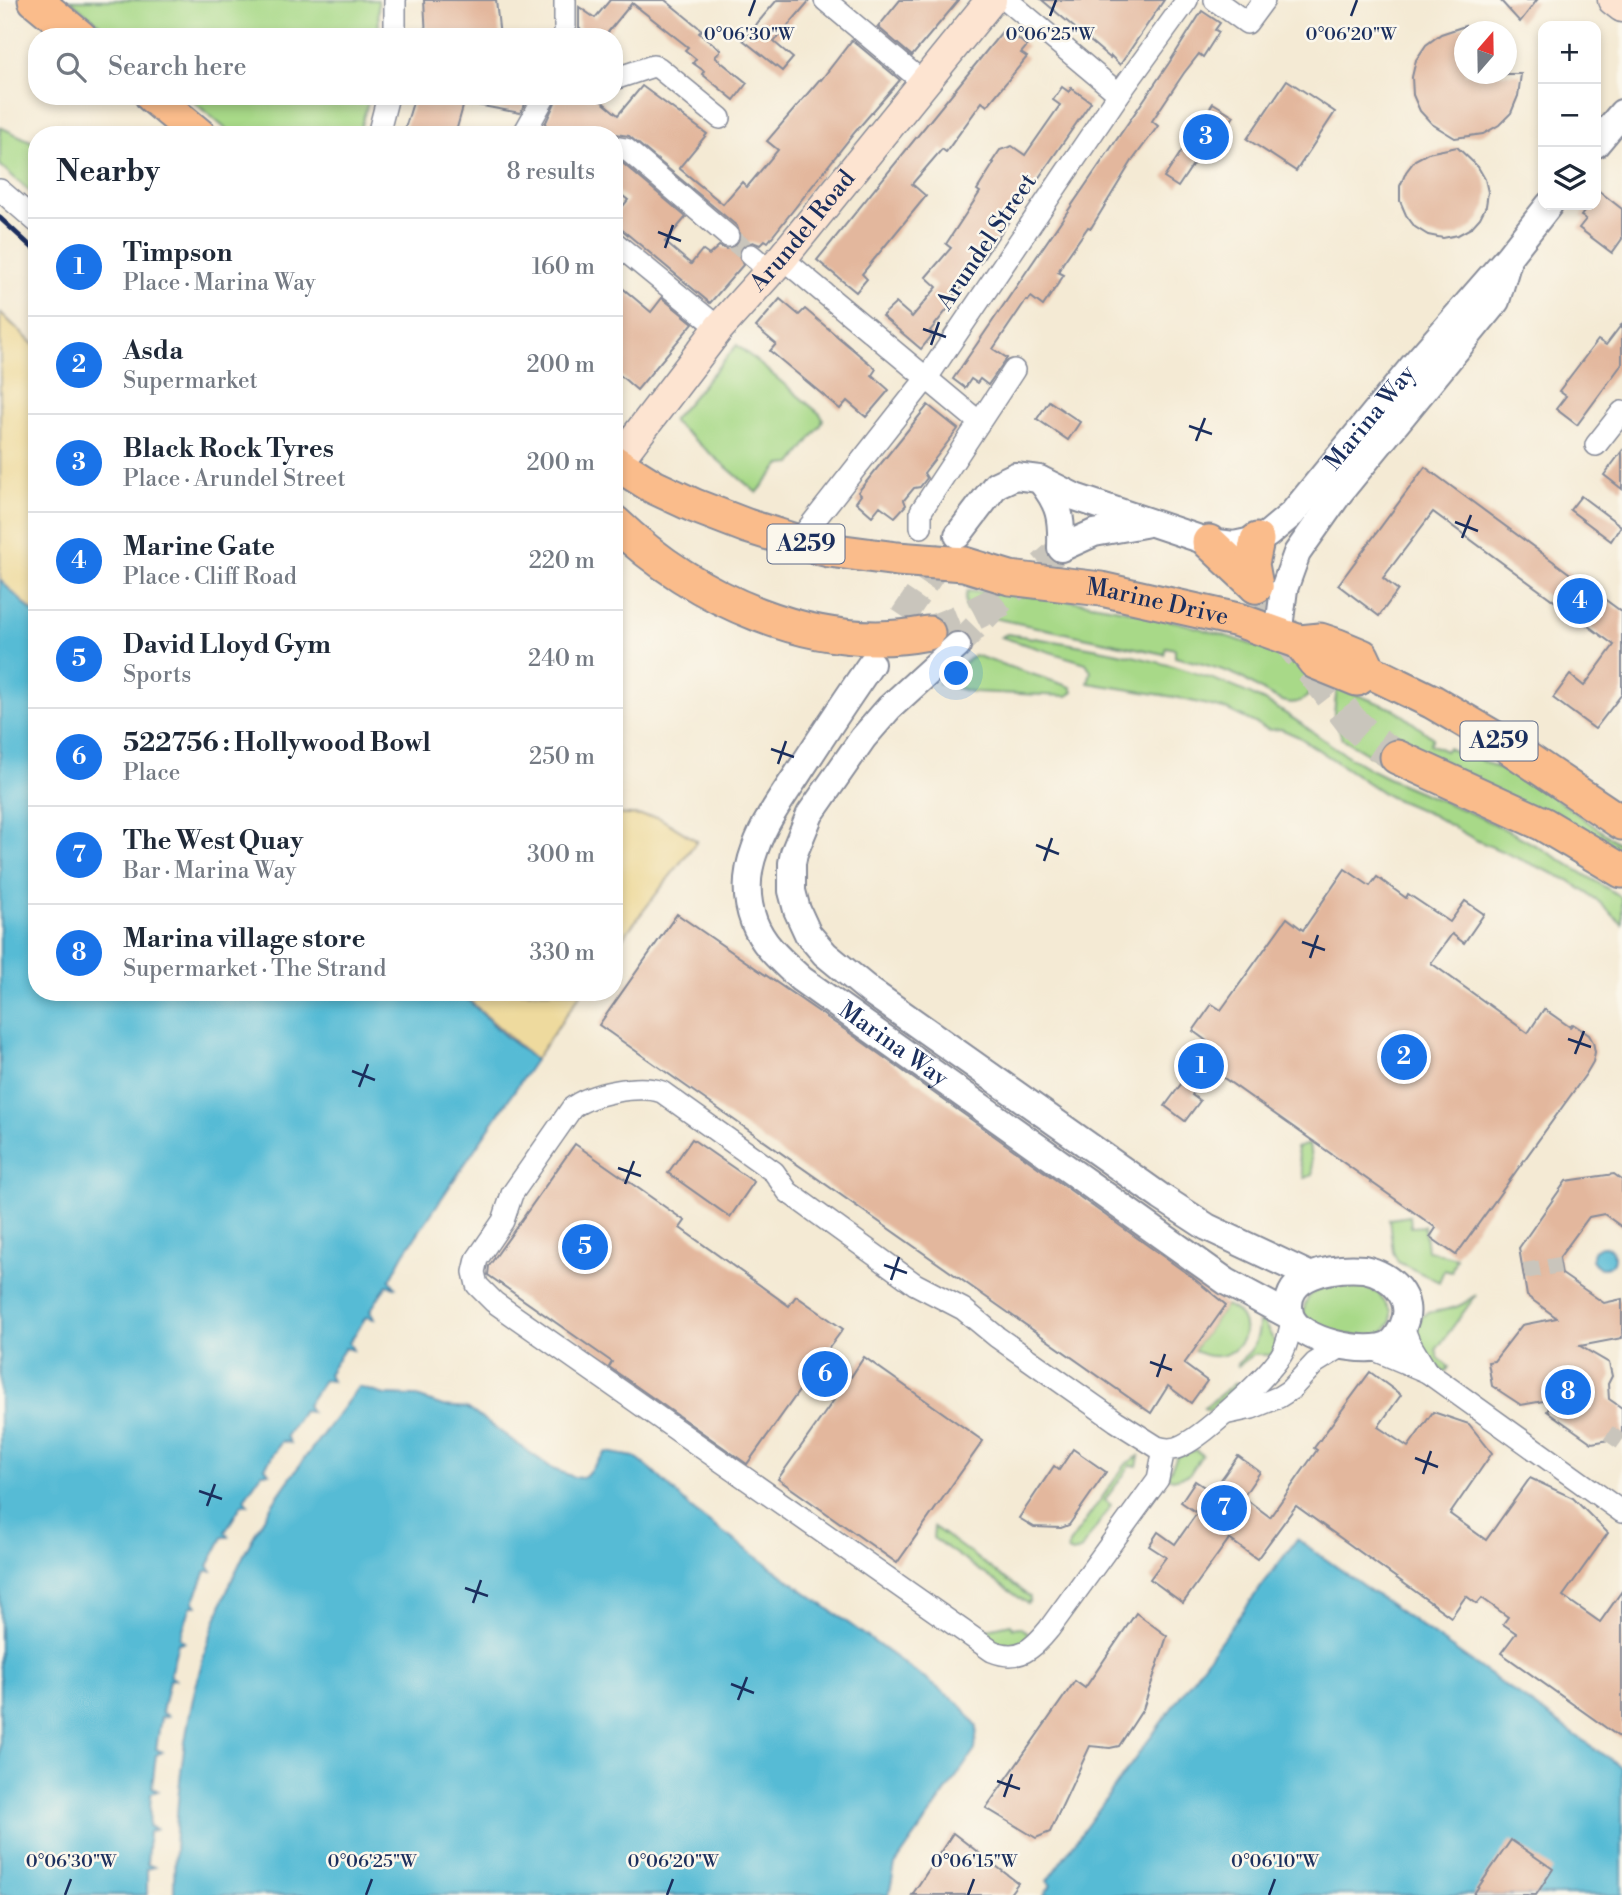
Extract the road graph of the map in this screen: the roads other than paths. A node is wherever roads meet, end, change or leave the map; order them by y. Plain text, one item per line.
1 (35, 0) edge
2 (395, 0) edge
3 (565, 0) edge
4 (824, 0) edge
5 (992, 0) edge
6 (1007, 0) edge
7 (1187, 0) edge
8 (1215, 0) edge
9 (1264, 0) edge
10 (69, 28) edge
11 (395, 28) edge
12 (565, 28) edge
13 (623, 74) edge
14 (925, 83) junction
15 (1119, 94) junction
16 (163, 105) edge
17 (385, 105) edge
18 (540, 105) edge
19 (1622, 113) edge
20 (720, 118) dead end
21 (188, 126) edge
22 (380, 126) edge
23 (528, 126) edge
24 (1601, 138) edge
25 (623, 148) edge
26 (0, 190) edge
27 (1545, 210) edge
28 (28, 214) edge
29 (729, 236) tunnel mouth
30 (623, 249) edge
31 (1509, 256) junction
32 (768, 261) junction
33 (719, 328) junction
34 (1013, 370) dead end
35 (926, 379) junction
36 (1622, 412) edge
37 (979, 422) junction
38 (1596, 445) dead end
39 (623, 459) edge
40 (623, 473) edge
41 (623, 477) edge
42 (1039, 479) junction
43 (1152, 523) junction
44 (920, 527) dead end
45 (623, 531) edge
46 (958, 535) tunnel mouth
47 (1257, 540) junction
48 (1209, 542) junction
49 (801, 543) junction
50 (1010, 578) junction
51 (943, 639) joint
52 (1289, 639) junction
53 (871, 664) tunnel mouth
54 (1397, 757) tunnel mouth
55 (1622, 822) edge
56 (1622, 871) edge
57 (1309, 1276) junction
58 (1291, 1318) junction
59 (1403, 1327) junction
60 (1357, 1346) junction
61 (1427, 1372) junction
62 (1224, 1414) junction
63 (1164, 1449) junction
64 (1622, 1512) edge

1 - 10 main road
2 - 11 street
3 - 12 street
4 - 14 street
5 - 14 main road, Arundel Road
6 - 15 street
7 - 15 street, Arundel Street
8 - 9 street
13 - 20 street
14 - 32 main road, Arundel Road
15 - 35 street, Arundel Street
16 - 21 main road
17 - 22 street
18 - 23 street
19 - 24 street
25 - 29 street
26 - 28 street
27 - 31 street, Marina Way
30 - 33 street
31 - 47 street, Marina Way
31 - 52 street
32 - 33 main road, Arundel Road
32 - 35 street
33 - 39 main road, Arundel Road
34 - 37 street
35 - 37 street
35 - 49 street, Arundel Street
36 - 38 street
37 - 44 street
40 - 49 main road, Marine Drive / A259
41 - 50 main road, Marine Drive / A259
42 - 43 street, Marina Way
42 - 43 street, Marina Way
42 - 46 street, Marina Way
43 - 48 street, Marina Way
45 - 51 main road
47 - 48 street, Marina Way
47 - 48 main road
49 - 50 main road, Marine Drive / A259
50 - 52 main road, Marine Drive / A259
51 - 57 street, Marina Way
52 - 55 main road, Marine Drive / A259
53 - 58 street, Marina Way
54 - 56 main road
57 - 58 street
57 - 59 street
58 - 60 street
58 - 62 street
59 - 60 street
59 - 61 street
60 - 61 street
60 - 62 street
61 - 64 street
62 - 63 street
63 - 63 street

